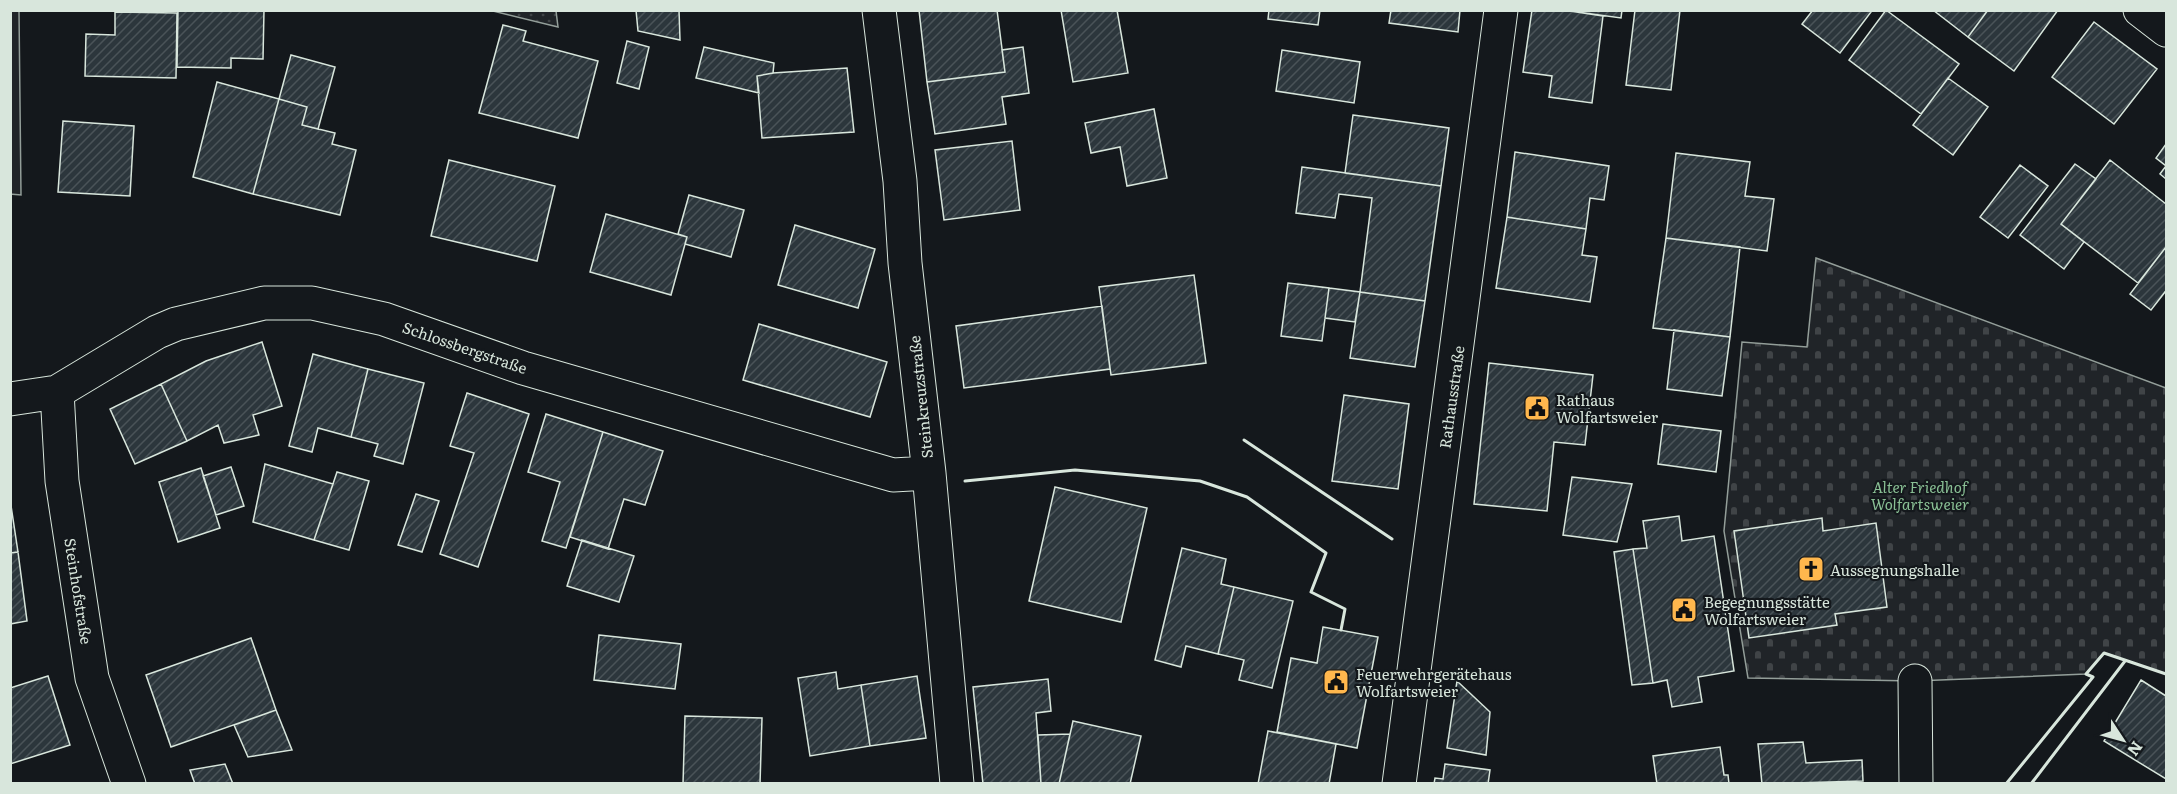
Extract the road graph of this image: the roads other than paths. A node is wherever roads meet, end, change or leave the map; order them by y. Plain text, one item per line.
1 (879, 10) edge
2 (1501, 10) edge
3 (2140, 10) edge
4 (2166, 30) edge
5 (57, 392) junction
6 (10, 399) edge
7 (929, 473) junction
8 (1915, 681) dead end
9 (129, 783) edge
10 (957, 783) edge
11 (1399, 783) edge
12 (1916, 783) edge

1 - 7 street, Steinkreuzstraße
2 - 11 street, Rathausstraße
3 - 4 street
5 - 6 street, Schlossbergstraße
5 - 7 street, Schlossbergstraße
5 - 9 street, Steinhofstraße
7 - 10 street, Steinkreuzstraße
8 - 12 street

